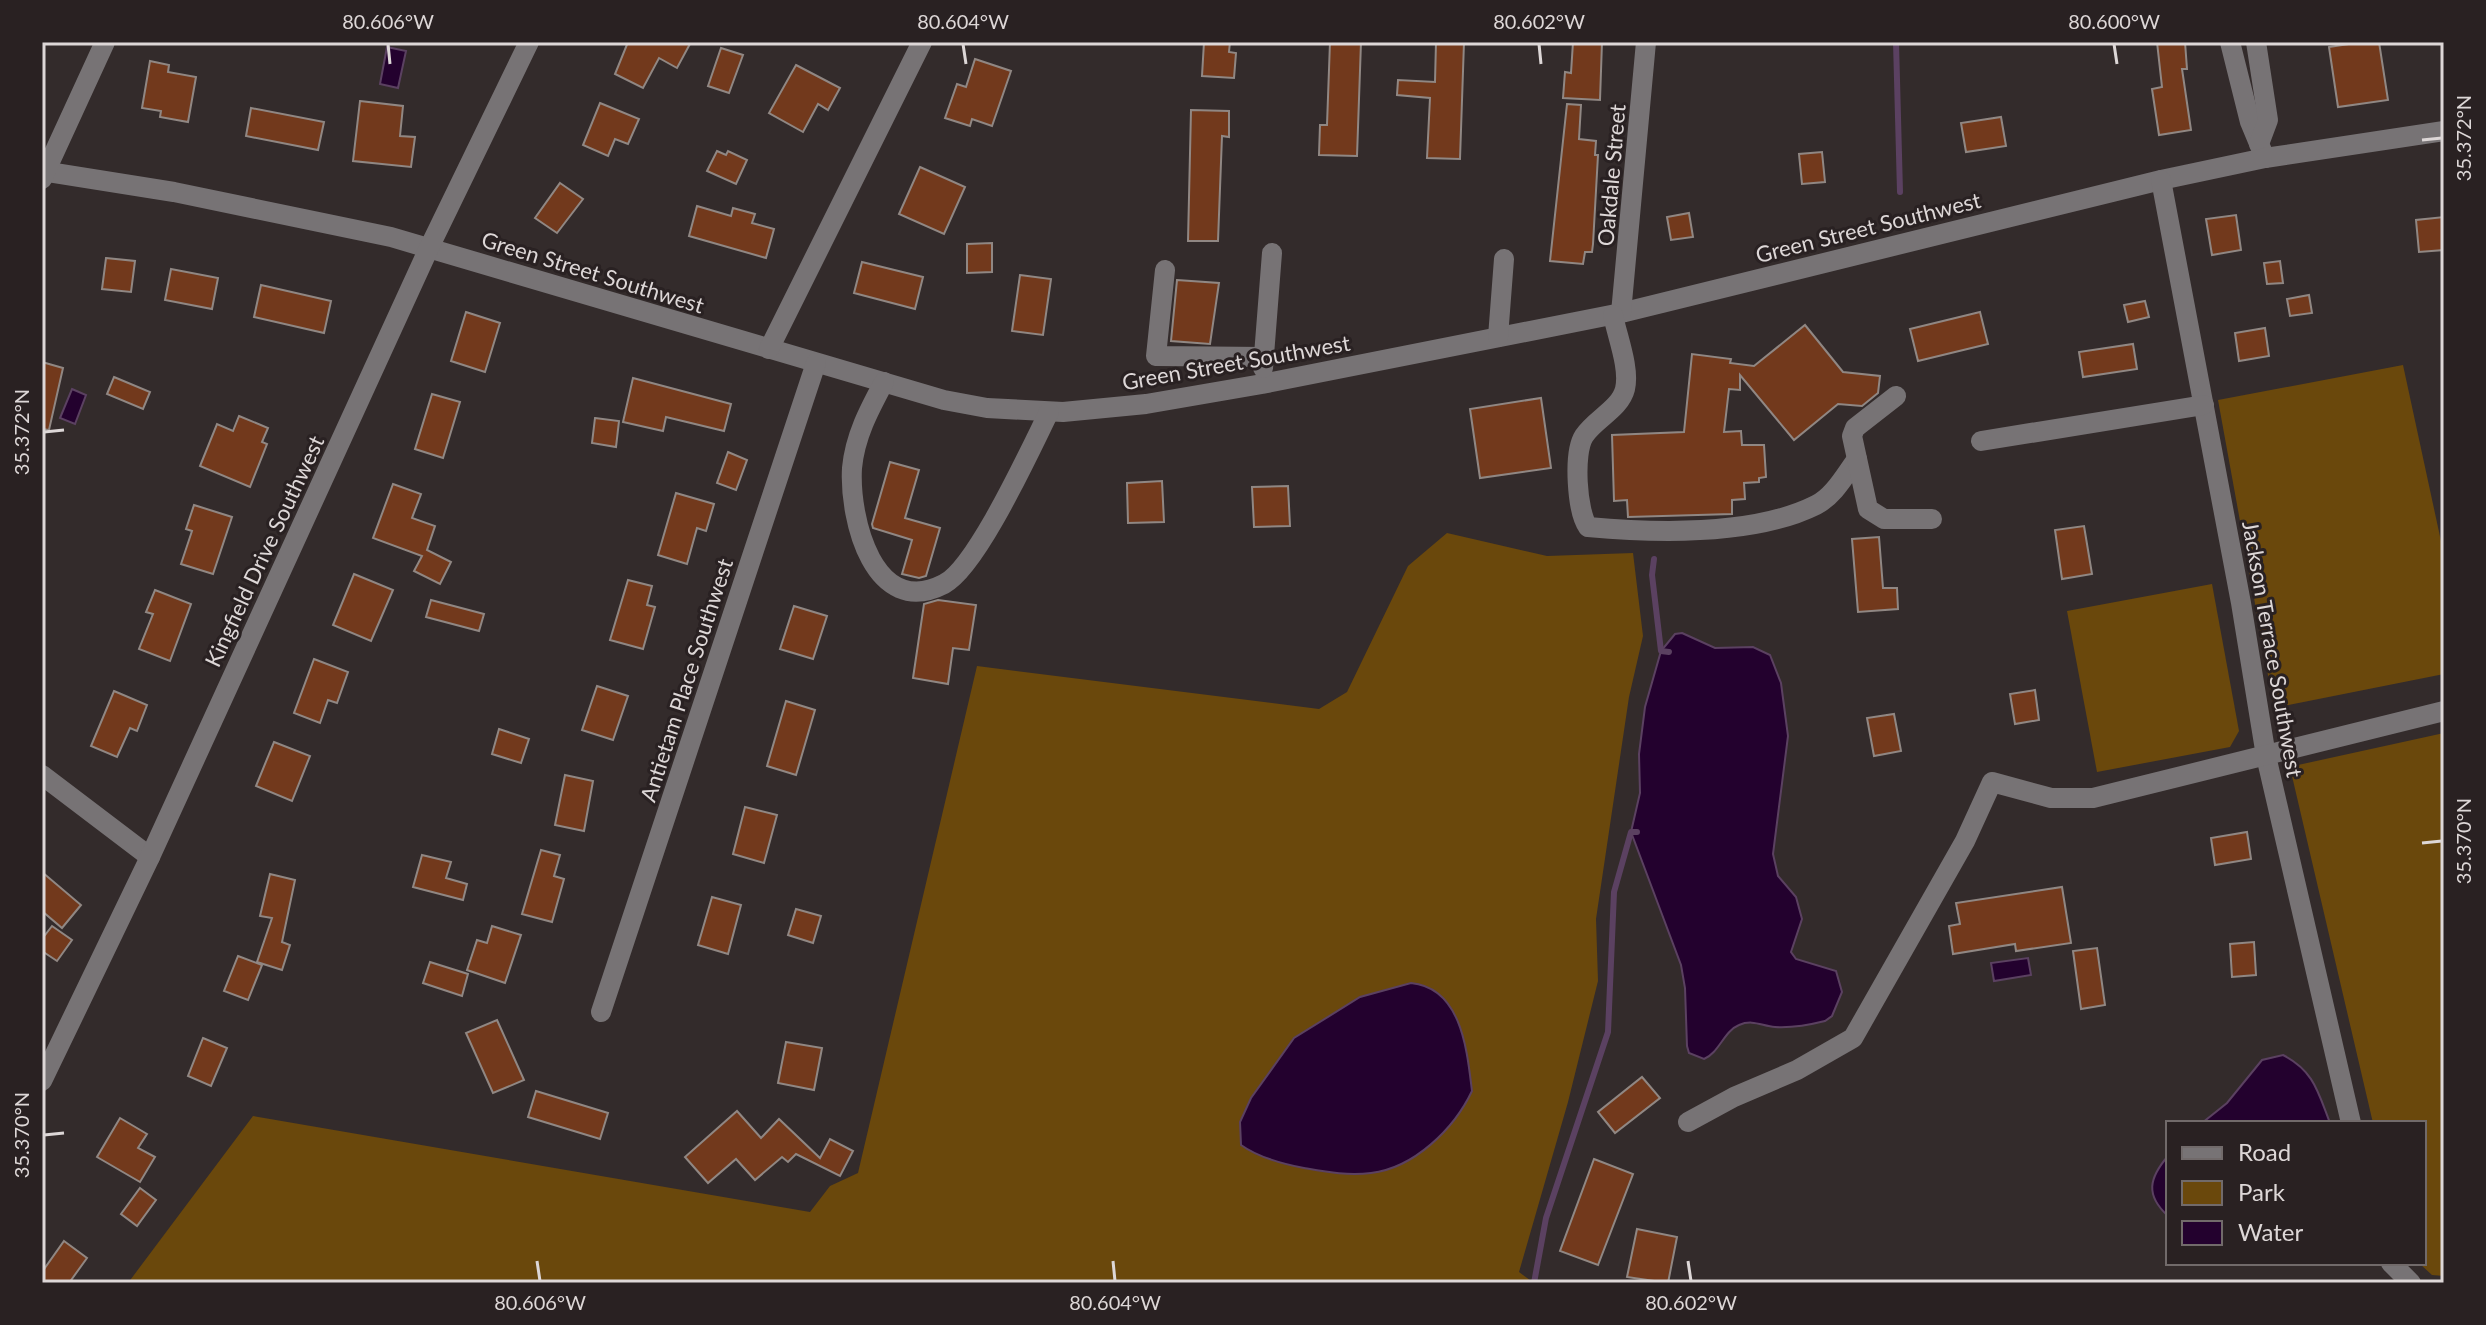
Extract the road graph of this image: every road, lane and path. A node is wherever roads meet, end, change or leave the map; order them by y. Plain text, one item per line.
1 (105, 42) edge
2 (529, 42) edge
3 (922, 42) edge
4 (1646, 42) edge
5 (2230, 42) edge
6 (2256, 42) edge
7 (2444, 131) edge
8 (2262, 151) junction
9 (43, 174) edge
10 (2161, 180) junction
11 (429, 248) junction
12 (1272, 253) dead end
13 (1504, 259) dead end
14 (1165, 270) dead end
15 (1617, 314) junction
16 (1498, 337) junction
17 (769, 349) junction
18 (1264, 357) junction
19 (816, 363) junction
20 (884, 382) junction
21 (1262, 384) junction
22 (1896, 396) dead end
23 (2204, 405) junction
24 (1049, 412) junction
25 (1981, 441) dead end
26 (1857, 459) junction
27 (1932, 519) dead end
28 (2444, 711) edge
29 (2266, 756) junction
30 (42, 775) edge
31 (150, 857) junction
32 (601, 1012) dead end
33 (42, 1081) edge
34 (2351, 1121) edge
35 (1688, 1122) dead end
36 (2393, 1265) edge
37 (2411, 1283) edge

1 - 9 street
2 - 11 street, Kingfield Drive Southwest
3 - 17 street
4 - 15 street, Oakdale Street
5 - 8 street
6 - 8 street
7 - 8 street, Green Street Southwest
8 - 10 street, Green Street Southwest
9 - 11 street, Green Street Southwest
10 - 15 street, Green Street Southwest
10 - 23 street, Jackson Terrace Southwest
11 - 17 street, Green Street Southwest
11 - 31 street, Kingfield Drive Southwest
12 - 18 street
13 - 16 street
14 - 18 street
15 - 16 street, Green Street Southwest
15 - 26 street, Oakdale Street
16 - 21 street, Green Street Southwest
17 - 19 street, Green Street Southwest
18 - 21 street
19 - 20 street, Green Street Southwest
19 - 32 street, Antietam Place Southwest
20 - 24 street, Green Street Southwest
20 - 24 street
21 - 24 street, Green Street Southwest
22 - 26 street
23 - 25 street
23 - 29 street, Jackson Terrace Southwest
26 - 27 street
28 - 29 street
29 - 34 street, Jackson Terrace Southwest
29 - 35 street
30 - 31 street
31 - 33 street, Kingfield Drive Southwest
36 - 37 street

